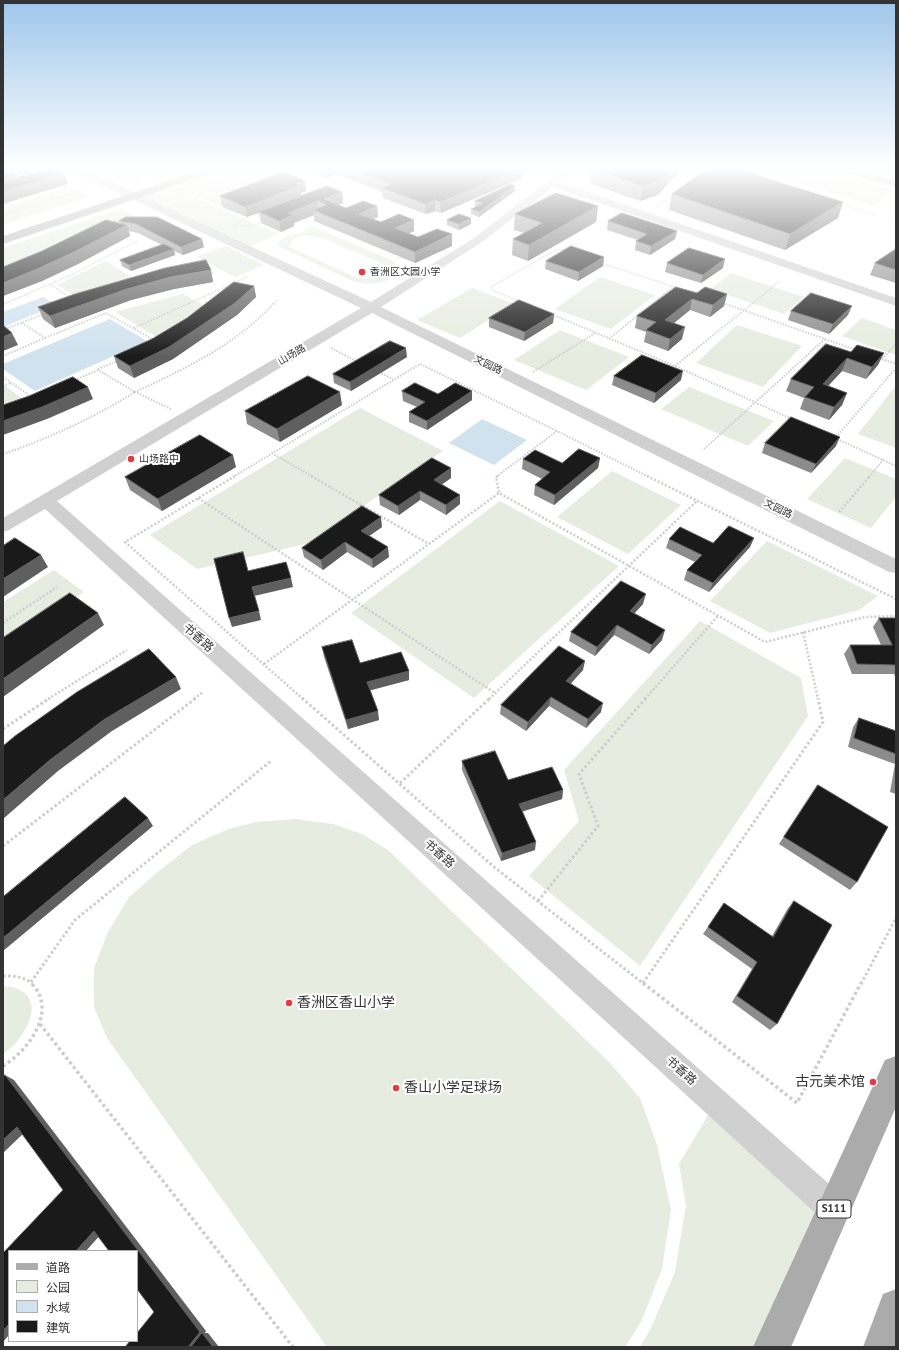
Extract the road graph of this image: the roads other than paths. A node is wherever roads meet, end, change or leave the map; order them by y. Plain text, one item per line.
1 (25, 232) edge
2 (211, 232) edge
3 (488, 232) edge
4 (693, 232) edge
5 (3, 240) edge
6 (896, 302) edge
7 (372, 308) junction
8 (45, 500) junction
9 (3, 526) edge
10 (896, 567) edge
11 (896, 1071) edge
12 (834, 1208) junction
13 (896, 1307) edge
14 (772, 1347) edge
15 (882, 1347) edge

1 - 5 main road
2 - 7 street, 文园路
3 - 7 street, 山场路
4 - 6 street
7 - 8 street, 山场路
7 - 10 street, 文园路
8 - 9 street, 山场路
8 - 12 street, 书香路
11 - 12 main road, S111
12 - 14 main road, S111
13 - 15 main road

